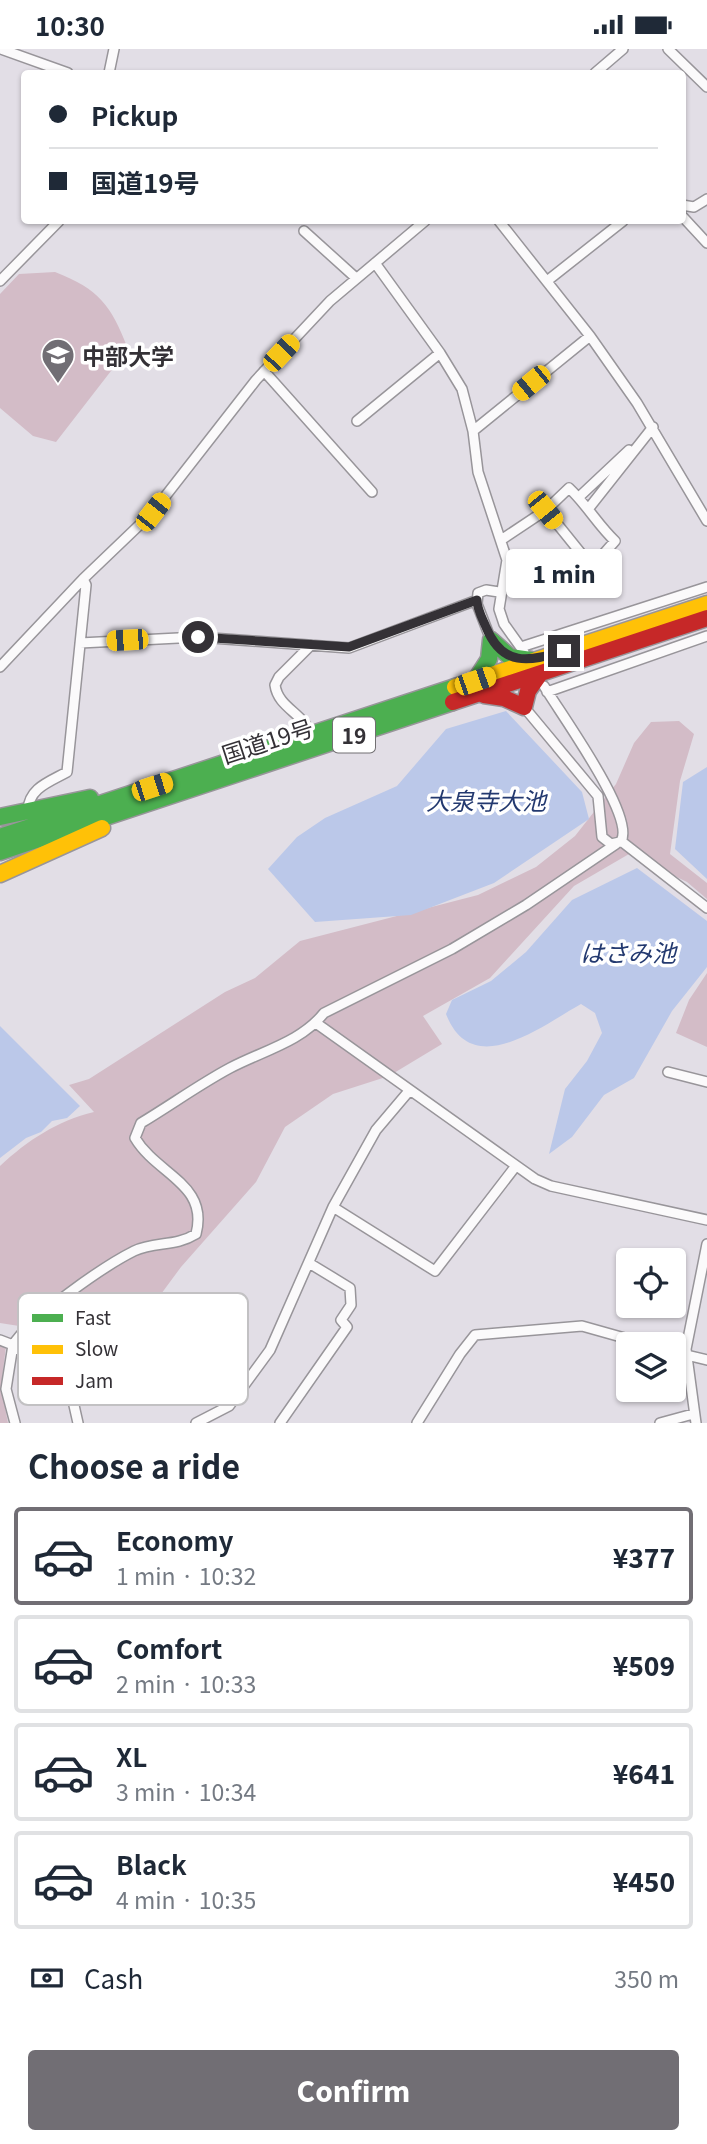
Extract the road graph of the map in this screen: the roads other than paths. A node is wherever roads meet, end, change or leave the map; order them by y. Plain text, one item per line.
1 (1, 49) edge
2 (114, 49) edge
3 (623, 49) edge
4 (667, 49) edge
5 (60, 70) edge
6 (110, 70) edge
7 (598, 70) edge
8 (707, 86) edge
9 (707, 199) edge
10 (686, 206) edge
11 (686, 220) edge
12 (56, 224) edge
13 (421, 224) edge
14 (501, 224) edge
15 (620, 224) edge
16 (304, 231) dead end
17 (707, 243) edge
18 (374, 263) junction
19 (356, 278) junction
20 (0, 281) edge
21 (547, 281) junction
22 (590, 336) junction
23 (440, 353) junction
24 (264, 371) junction
25 (357, 421) dead end
26 (653, 427) junction
27 (473, 431) junction
28 (372, 492) dead end
29 (579, 498) junction
30 (589, 507) junction
31 (545, 510) junction
32 (707, 521) edge
33 (501, 540) junction
34 (83, 579) junction
35 (499, 592) junction
36 (707, 593) edge
37 (477, 600) junction
38 (707, 618) edge
39 (707, 636) edge
40 (491, 640) junction
41 (80, 643) junction
42 (311, 645) junction
43 (0, 667) edge
44 (535, 669) junction
45 (477, 687) junction
46 (524, 707) junction
47 (311, 735) junction
48 (128, 802) junction
49 (27, 810) junction
50 (0, 817) edge
51 (0, 837) edge
52 (619, 843) junction
53 (0, 852) edge
54 (0, 874) edge
55 (707, 908) edge
56 (316, 1023) junction
57 (668, 1072) dead end
58 (707, 1082) edge
59 (409, 1091) junction
60 (515, 1167) junction
61 (333, 1207) junction
62 (707, 1220) edge
63 (707, 1244) edge
64 (309, 1263) junction
65 (72, 1293) edge
66 (616, 1336) edge
67 (18, 1337) edge
68 (0, 1341) edge
69 (13, 1345) junction
70 (18, 1349) edge
71 (686, 1356) junction
72 (707, 1360) edge
73 (248, 1380) edge
74 (74, 1405) edge
75 (230, 1405) edge
76 (695, 1418) edge
77 (15, 1423) edge
78 (78, 1423) edge
79 (196, 1423) edge
80 (281, 1423) edge
81 (417, 1423) edge
82 (660, 1423) edge

1 - 5 street
2 - 6 street
3 - 7 street
4 - 8 street
9 - 10 street
11 - 17 street
12 - 20 street
13 - 18 street
14 - 21 street
15 - 21 street
16 - 19 street
18 - 19 street
18 - 23 street
19 - 24 street
21 - 22 street
22 - 26 street
22 - 27 street
23 - 25 street
23 - 27 street
24 - 28 street
24 - 34 street
26 - 29 street
26 - 30 street
26 - 32 street
27 - 33 street
29 - 30 street
29 - 31 street
30 - 31 street
31 - 33 street
33 - 35 street
34 - 41 street
34 - 43 street
35 - 37 street
35 - 44 street
36 - 44 highway, 国道19号 / 19
37 - 40 street
37 - 42 street
38 - 44 highway, 国道19号 / 19
39 - 44 street
40 - 44 highway
40 - 45 highway
41 - 42 street
41 - 49 street
42 - 47 street
44 - 45 highway, 国道19号 / 19
44 - 46 highway
44 - 52 street
45 - 46 highway
45 - 47 highway, 国道19号 / 19
45 - 48 highway, 国道19号 / 19
46 - 52 street
47 - 48 highway, 国道19号 / 19
48 - 49 highway
48 - 51 highway, 国道19号 / 19
48 - 53 highway, 国道19号 / 19
48 - 54 highway
49 - 50 highway
52 - 55 street
52 - 56 street
56 - 59 street
56 - 65 street
57 - 58 street
59 - 60 street
59 - 61 street
60 - 61 street
60 - 62 street
61 - 64 street
63 - 71 street
64 - 73 street
64 - 80 street
66 - 81 street
67 - 69 street
68 - 69 street
69 - 70 street
69 - 77 street
71 - 72 street
71 - 76 street
74 - 78 street
75 - 79 street
76 - 82 street

